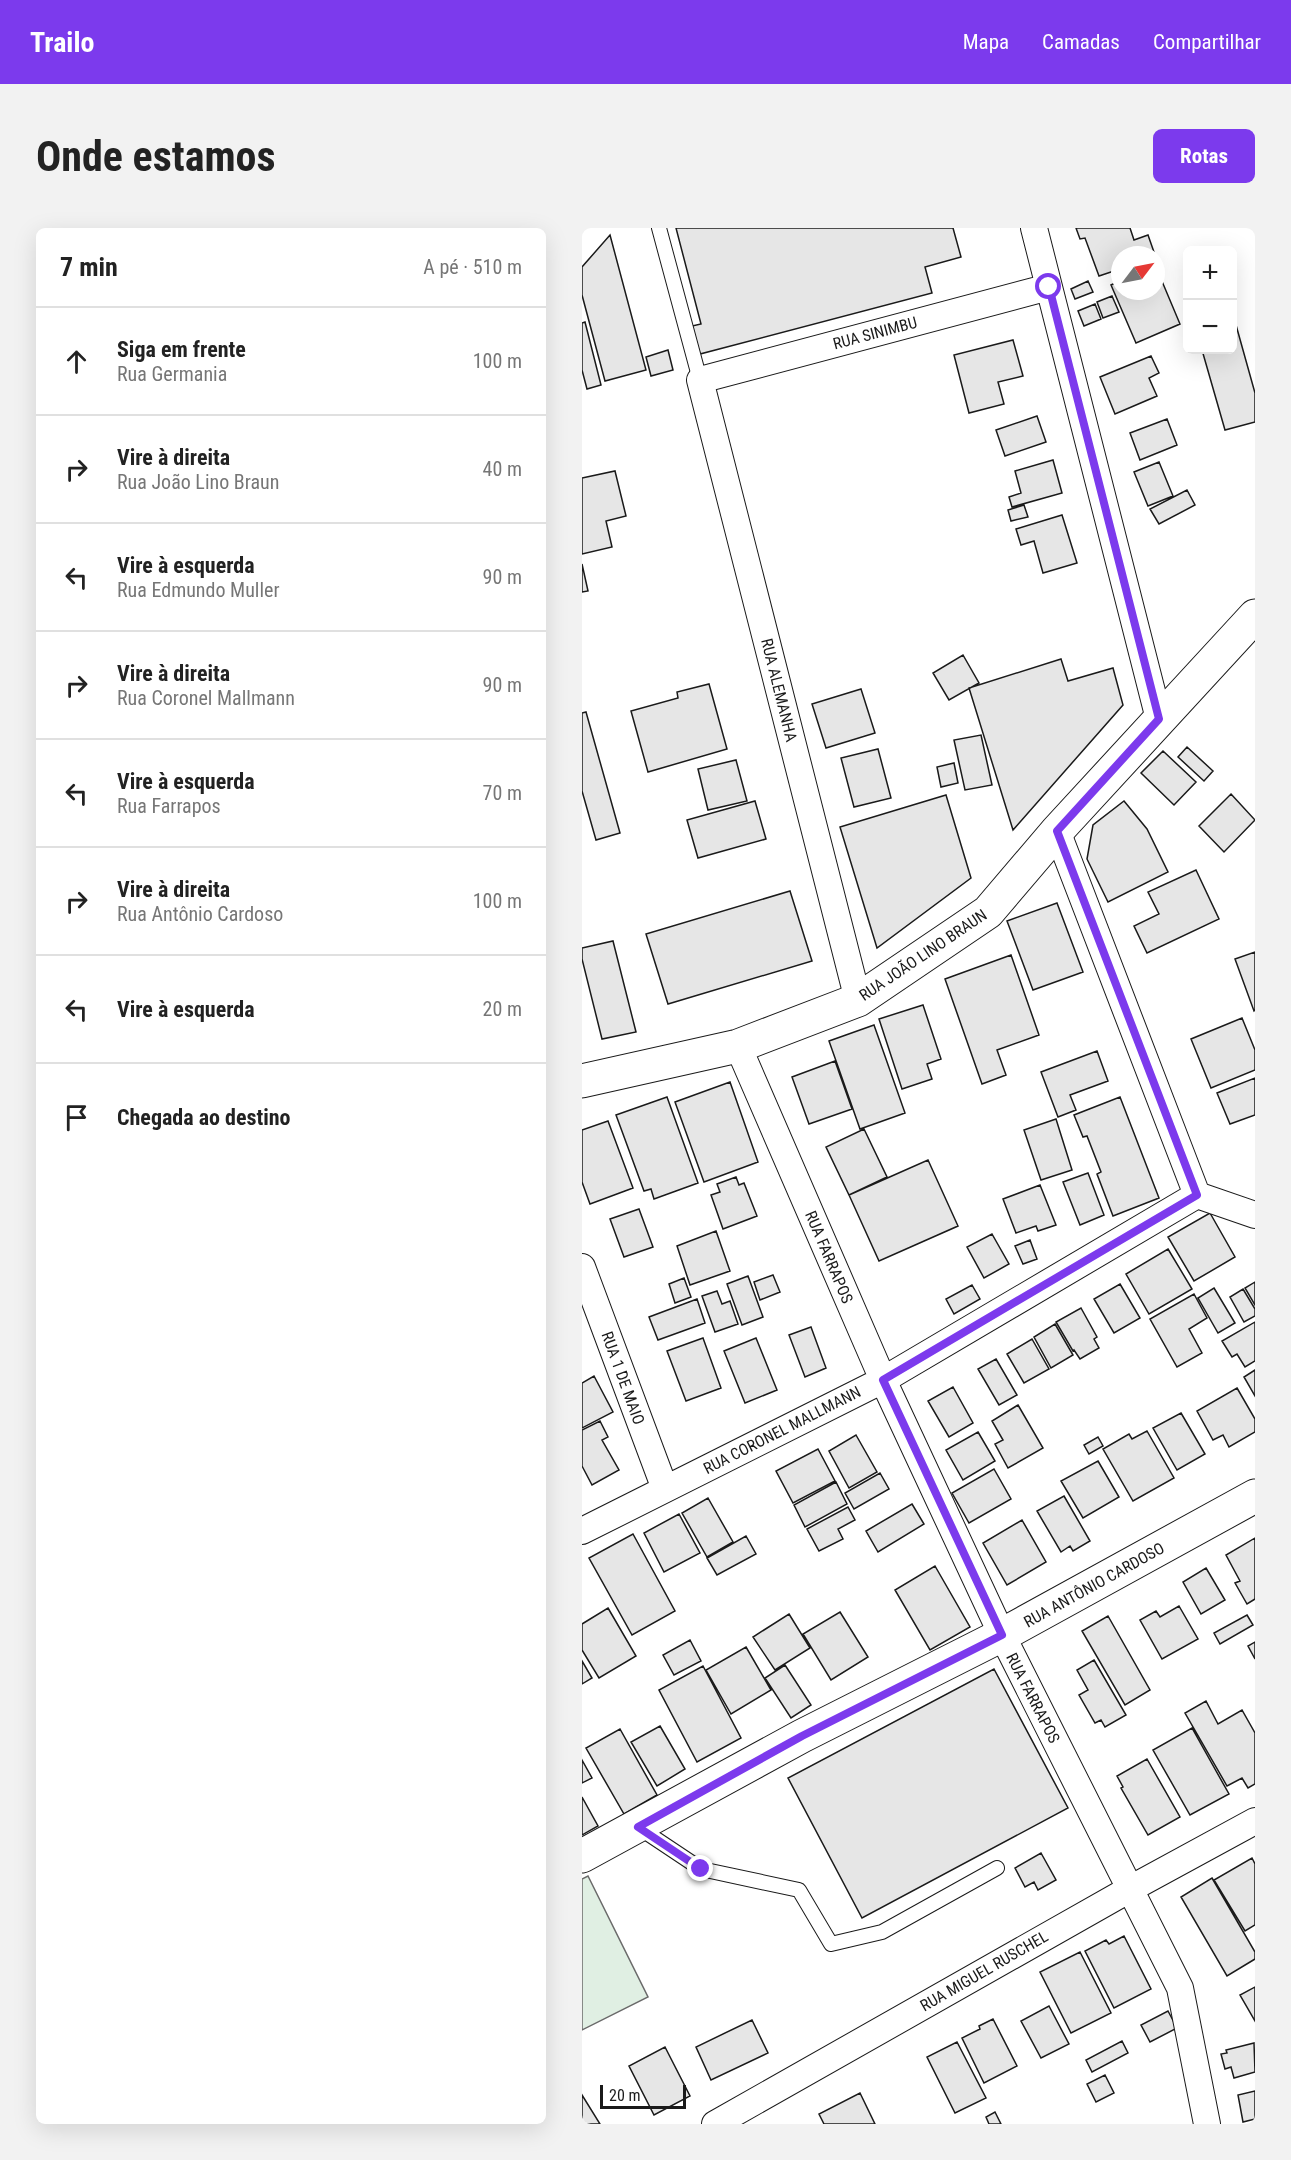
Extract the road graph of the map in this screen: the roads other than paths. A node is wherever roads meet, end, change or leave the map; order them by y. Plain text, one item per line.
1 (659, 228) edge
2 (1034, 228) edge
3 (1049, 287) junction
4 (700, 380) junction
5 (1255, 616) edge
6 (1159, 719) junction
7 (1057, 831) junction
8 (858, 1000) junction
9 (738, 1046) junction
10 (582, 1081) edge
11 (1197, 1195) junction
12 (1255, 1215) edge
13 (582, 1267) edge
14 (883, 1380) junction
15 (665, 1489) junction
16 (1255, 1496) edge
17 (582, 1531) edge
18 (1002, 1635) junction
19 (1255, 1821) edge
20 (638, 1827) junction
21 (582, 1856) edge
22 (997, 1868) dead end
23 (1130, 1889) junction
24 (715, 2124) edge
25 (1207, 2124) edge

1 - 4 lane
2 - 3 street
3 - 4 street, RUA SINIMBU
3 - 6 street
4 - 8 street, RUA ALEMANHA
5 - 6 street, RUA JOÃO LINO BRAUN
6 - 7 street, RUA JOÃO LINO BRAUN
7 - 8 street, RUA JOÃO LINO BRAUN
7 - 11 street
8 - 9 street, RUA JOÃO LINO BRAUN
9 - 10 street, RUA JOÃO LINO BRAUN
9 - 14 street, RUA FARRAPOS
11 - 12 street
11 - 14 street, RUA CORONEL MALLMANN
13 - 15 street, RUA 1 DE MAIO
14 - 15 street, RUA CORONEL MALLMANN
14 - 18 street, RUA FARRAPOS
15 - 17 street, RUA CORONEL MALLMANN
16 - 18 street, RUA ANTÔNIO CARDOSO
18 - 20 street, RUA ANTÔNIO CARDOSO
18 - 23 street, RUA FARRAPOS
19 - 23 street, RUA MIGUEL RUSCHEL
20 - 21 street, RUA ANTÔNIO CARDOSO
20 - 22 lane
23 - 24 street, RUA MIGUEL RUSCHEL
23 - 25 street, RUA FARRAPOS

